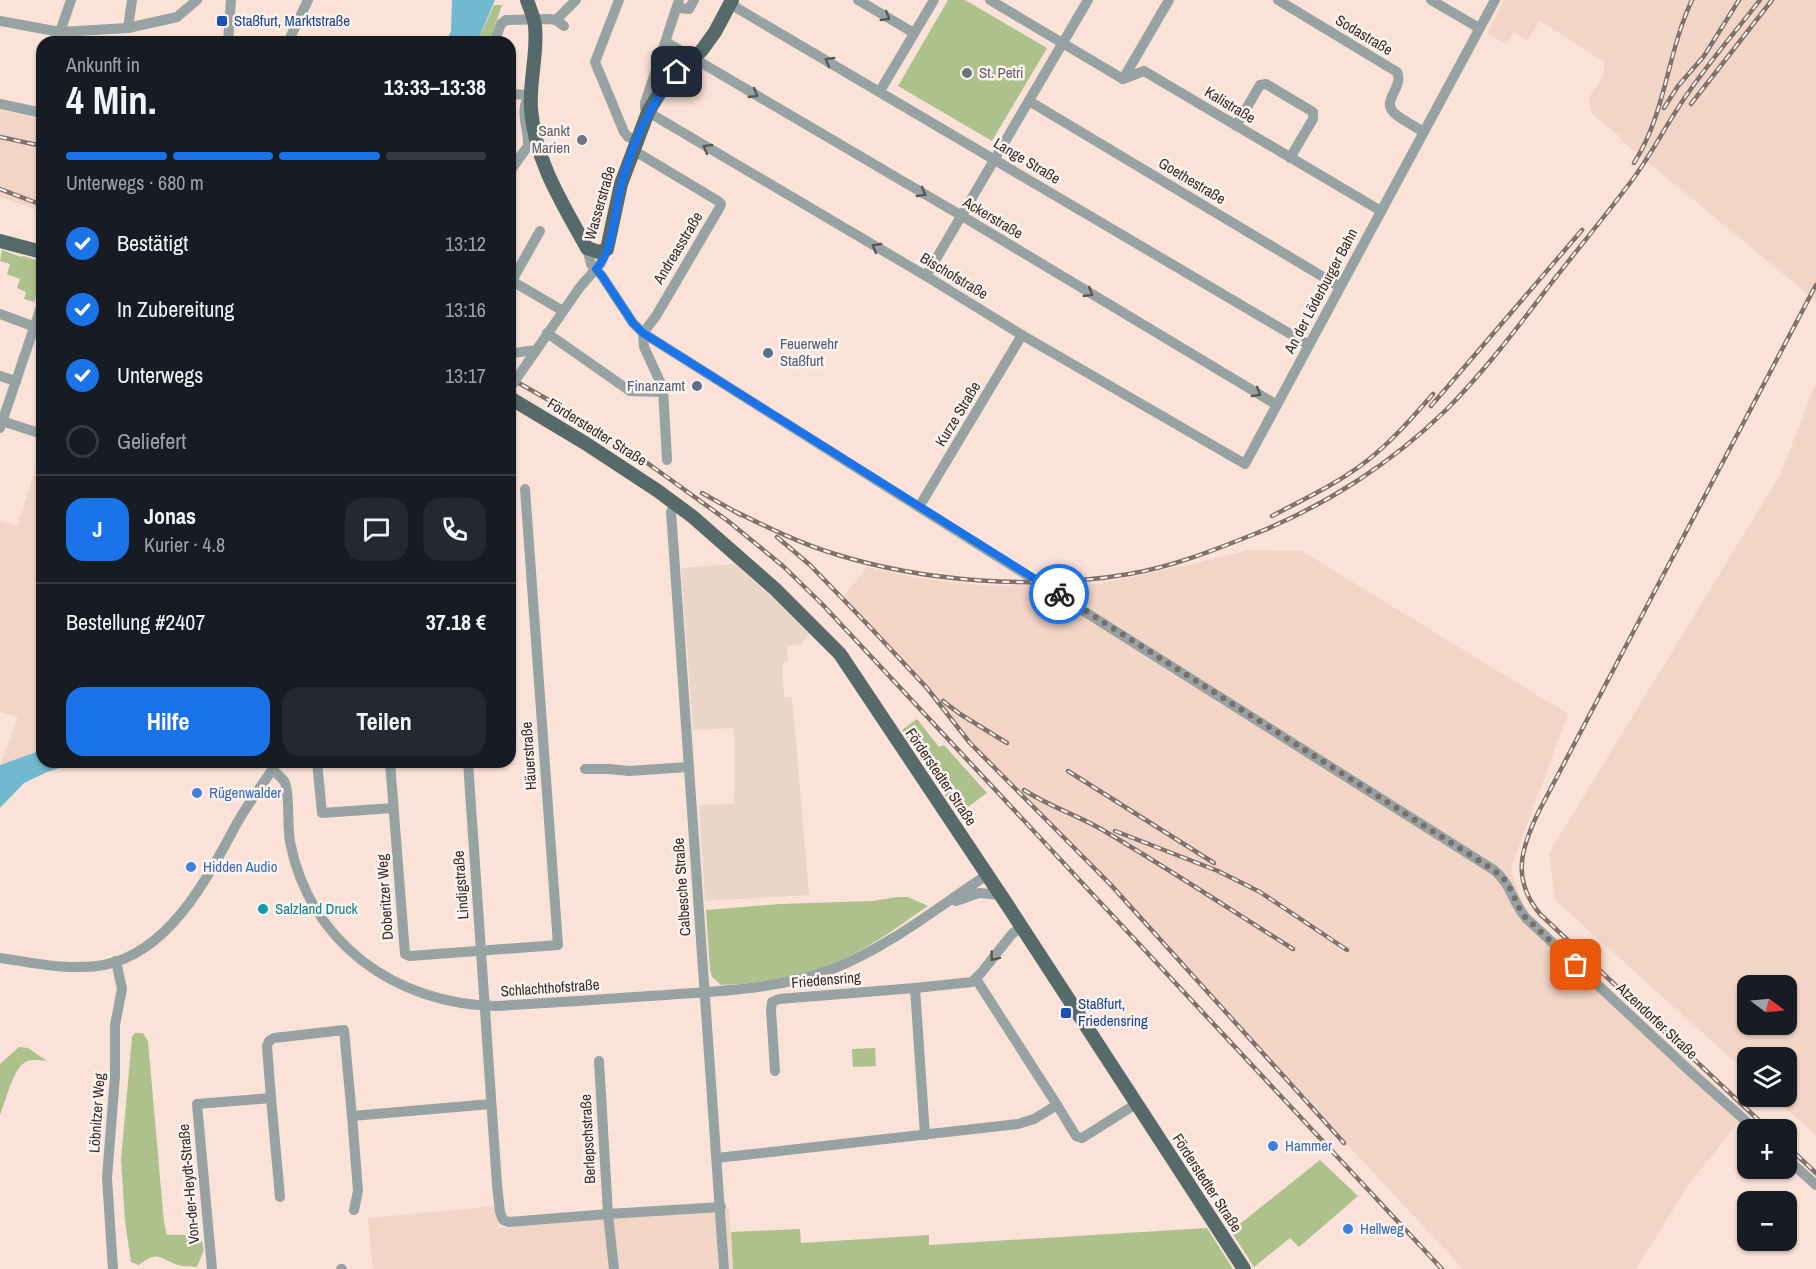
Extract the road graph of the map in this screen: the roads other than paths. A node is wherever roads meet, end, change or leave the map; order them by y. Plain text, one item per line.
1 (72, 0) edge
2 (132, 0) edge
3 (196, 0) edge
4 (231, 0) edge
5 (308, 0) edge
6 (576, 0) edge
7 (619, 0) edge
8 (694, 0) edge
9 (858, 0) edge
10 (934, 0) edge
11 (990, 0) edge
12 (1088, 0) edge
13 (1169, 0) edge
14 (1278, 0) edge
15 (1431, 0) edge
16 (1495, 0) edge
17 (526, 1) edge
18 (731, 2) edge
19 (678, 4) edge
20 (534, 20) junction
21 (0, 21) edge
22 (128, 28) junction
23 (1479, 28) junction
24 (60, 32) junction
25 (914, 33) junction
26 (228, 36) edge
27 (291, 36) edge
28 (497, 36) edge
29 (666, 42) junction
30 (1063, 43) junction
31 (694, 58) junction
32 (1123, 79) junction
33 (880, 91) junction
34 (516, 94) edge
35 (530, 95) junction
36 (1029, 101) junction
37 (0, 104) edge
38 (36, 112) edge
39 (648, 112) junction
40 (1236, 126) junction
41 (1424, 132) junction
42 (634, 145) junction
43 (1290, 158) junction
44 (995, 159) junction
45 (516, 163) edge
46 (1381, 211) junction
47 (962, 216) junction
48 (540, 231) dead end
49 (0, 241) edge
50 (587, 248) junction
51 (607, 249) junction
52 (36, 250) edge
53 (596, 269) junction
54 (516, 274) edge
55 (926, 276) junction
56 (516, 286) edge
57 (1340, 287) junction
58 (563, 311) junction
59 (0, 314) edge
60 (36, 321) edge
61 (34, 327) junction
62 (547, 333) junction
63 (643, 333) junction
64 (1022, 335) junction
65 (1309, 345) junction
66 (535, 351) junction
67 (516, 354) edge
68 (0, 376) edge
69 (516, 379) edge
70 (16, 381) junction
71 (663, 392) junction
72 (516, 402) edge
73 (1277, 405) junction
74 (1, 425) edge
75 (36, 433) edge
76 (667, 460) dead end
77 (1245, 464) joint
78 (525, 489) dead end
79 (676, 504) junction
80 (919, 507) junction
81 (688, 766) junction
82 (273, 768) edge
83 (275, 768) edge
84 (318, 768) edge
85 (390, 768) edge
86 (468, 768) edge
87 (585, 769) dead end
88 (393, 808) junction
89 (987, 875) junction
90 (1001, 895) junction
91 (950, 900) junction
92 (1021, 927) junction
93 (481, 951) junction
94 (3, 958) edge
95 (116, 961) junction
96 (976, 979) junction
97 (915, 988) junction
98 (705, 992) junction
99 (484, 1006) junction
100 (599, 1061) dead end
101 (775, 1071) dead end
102 (271, 1098) junction
103 (491, 1104) junction
104 (1136, 1104) junction
105 (1057, 1105) junction
106 (352, 1116) junction
107 (1744, 1119) edge
108 (925, 1135) junction
109 (717, 1158) junction
110 (1797, 1168) edge
111 (1816, 1185) edge
112 (280, 1197) dead end
113 (721, 1207) junction
114 (354, 1210) dead end
115 (608, 1214) junction
116 (113, 1269) edge
117 (212, 1269) edge
118 (614, 1269) edge
119 (724, 1269) edge
120 (1244, 1269) edge

1 - 24 street
2 - 22 street
3 - 22 street
4 - 26 street
5 - 27 street
6 - 20 street
7 - 42 street
8 - 19 street
9 -> 25 street
10 - 25 street
11 - 30 street
12 - 30 street
13 - 32 street
14 - 41 street, Sodastraße
15 - 23 street
16 - 23 street, An der Löderburger Bahn
17 - 20 main road
18 - 31 main road, Wasserstraße
33 -> 18 street, Lange Straße
19 - 29 street
20 - 28 street
20 - 35 main road
21 - 24 street
22 - 24 street
23 - 41 street, An der Löderburger Bahn
25 - 33 street
29 - 31 street, Ackerstraße
29 - 39 street
30 - 32 street
30 - 36 street
31 - 39 main road, Wasserstraße
31 -> 47 street, Ackerstraße
32 - 40 street, Kalistraße
33 - 44 street, Lange Straße
34 - 35 street
35 - 45 street
35 - 50 main road
36 - 44 street
36 - 57 street, Goethestraße
37 - 38 street
39 - 42 main road, Wasserstraße
55 -> 39 street, Bischofstraße
40 - 43 street, Kalistraße
40 - 43 street
41 - 46 street, An der Löderburger Bahn
42 - 51 main road, Wasserstraße
42 - 63 street, Andreasstraße
43 - 46 street, Kalistraße
44 - 47 street
44 - 65 street, Lange Straße
46 - 57 street, An der Löderburger Bahn
47 - 55 street
47 -> 73 street, Ackerstraße
48 - 54 street
49 - 52 main road
50 - 51 main road, Wasserstraße
50 - 53 street, Atzendorfer Straße
51 - 53 street
53 - 58 street
53 - 63 street, Atzendorfer Straße
55 - 64 street, Bischofstraße
56 - 58 street
57 - 65 street, An der Löderburger Bahn
58 - 62 street
59 - 61 street
60 - 61 street
61 - 70 street
62 - 66 street
62 - 71 street
63 - 71 street
63 - 80 street, Atzendorfer Straße
64 - 77 street, Bischofstraße
64 - 80 street, Kurze Straße
65 - 73 street, An der Löderburger Bahn
66 - 67 street
66 - 69 street, bridge
68 - 70 street
70 - 74 street
71 - 76 street
72 - 79 main road, Förderstedter Straße
73 - 77 street, An der Löderburger Bahn
74 - 75 street
78 - 93 street, Häuerstraße
79 - 81 street, Calbesche Straße
79 - 89 main road, Förderstedter Straße
80 - 107 street, Atzendorfer Straße
81 - 87 street
81 - 98 street, Calbesche Straße
82 - 95 street, Schlachthofstraße
83 - 99 street, Schlachthofstraße
84 - 88 street
85 - 88 street, Doberitzer Weg
86 - 93 street, Lindigstraße
88 - 93 street, Doberitzer Weg
89 - 90 main road, Förderstedter Straße
89 - 91 street, Schlachthofstraße
90 - 91 street, Schlachthofstraße
90 - 92 main road, Förderstedter Straße
91 - 98 street, Schlachthofstraße
92 -> 96 street
92 - 104 main road, Förderstedter Straße
93 - 99 street, Lindigstraße
94 - 95 street, Schlachthofstraße
95 - 116 street, Löbnitzer Weg
96 - 97 street, Friedensring
96 - 105 street
97 - 101 street, Friedensring
97 - 108 street
98 - 99 street, Schlachthofstraße
98 - 109 street, Calbesche Straße
99 - 103 street
100 - 115 street, Berlepschstraße
102 - 106 street
102 - 112 street
102 - 117 street, Von-der-Heydt-Straße
103 - 106 street
103 - 115 street
104 - 105 street
104 - 120 main road, Förderstedter Straße
105 - 108 street
106 - 114 street
108 - 109 street
109 - 113 street, Calbesche Straße
110 - 111 street
113 - 115 street
113 - 119 street, Calbesche Straße
115 - 118 street, Berlepschstraße

